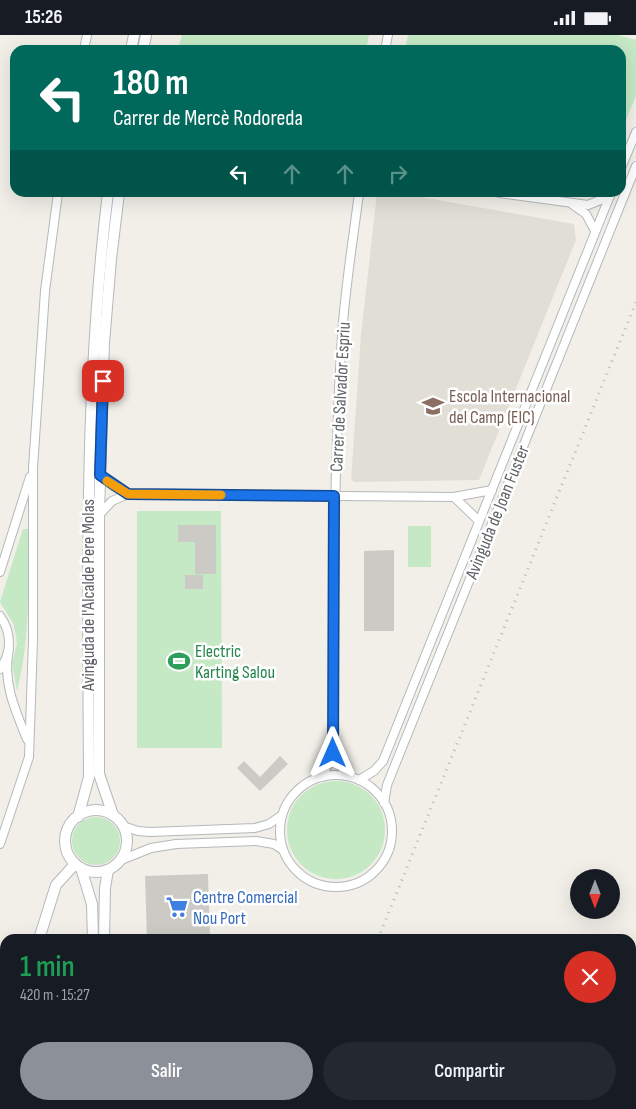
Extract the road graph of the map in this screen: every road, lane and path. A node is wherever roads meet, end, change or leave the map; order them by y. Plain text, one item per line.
1 (636, 132) edge
2 (626, 156) edge
3 (636, 166) edge
4 (626, 191) edge
5 (57, 197) edge
6 (108, 197) edge
7 (119, 197) edge
8 (358, 197) edge
9 (527, 197) edge
10 (606, 197) edge
11 (610, 197) edge
12 (624, 197) edge
13 (568, 203) junction
14 (595, 231) junction
15 (33, 468) junction
16 (100, 475) junction
17 (492, 489) junction
18 (128, 494) junction
19 (334, 496) junction
20 (454, 497) junction
21 (98, 515) junction
22 (478, 521) junction
23 (0, 573) edge
24 (0, 616) edge
25 (9, 649) junction
26 (0, 669) edge
27 (29, 744) junction
28 (333, 753) junction
29 (347, 776) junction
30 (322, 777) junction
31 (359, 780) junction
32 (384, 803) junction
33 (113, 815) junction
34 (282, 815) junction
35 (78, 817) junction
36 (123, 826) junction
37 (0, 844) edge
38 (283, 850) junction
39 (121, 860) junction
40 (78, 866) junction
41 (108, 870) junction
42 (41, 934) edge
43 (93, 934) edge
44 (104, 934) edge

1 - 2 street
3 - 4 street, Avinguda de Joan Fuster
5 - 15 street
6 - 35 street, Avinguda de l'Alcalde Pere Molas
7 - 16 street, Avinguda de l'Alcalde Pere Molas
8 - 19 street, Carrer de Salvador Espriu
9 - 13 street
10 - 13 street
11 - 14 street, Avinguda de Joan Fuster
12 - 32 street, Avinguda de Joan Fuster
13 - 14 street
14 - 17 street, Avinguda de Joan Fuster
15 - 23 street
15 - 27 street
16 - 18 street
16 - 21 street, Avinguda de l'Alcalde Pere Molas
17 - 20 street
17 - 22 street, Avinguda de Joan Fuster
18 - 19 street
18 - 21 street
19 - 20 street
19 - 28 street, Carrer de Salvador Espriu
20 - 22 street
21 - 33 street, Avinguda de l'Alcalde Pere Molas
22 - 31 street, Avinguda de Joan Fuster
24 - 25 street
25 - 26 street
25 - 27 street
27 - 37 street
28 - 29 street
28 - 30 street, Carrer de Salvador Espriu
29 - 30 street
29 - 31 street
30 - 34 street
31 - 32 street
32 - 38 street
33 - 35 street
33 - 36 street
34 - 36 street
34 - 38 street
35 - 40 street
36 - 39 street
38 - 39 street
39 - 41 street
40 - 41 street
40 - 42 street
40 - 43 street
41 - 44 street

